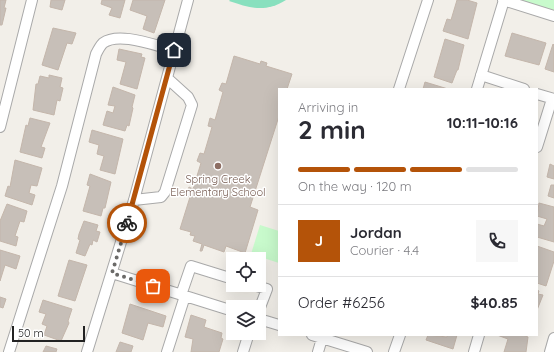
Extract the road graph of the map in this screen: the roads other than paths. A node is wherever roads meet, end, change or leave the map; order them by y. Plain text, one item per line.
1 (32, 0) edge
2 (188, 0) edge
3 (428, 0) edge
4 (504, 0) edge
5 (554, 16) edge
6 (174, 50) junction
7 (481, 74) junction
8 (167, 78) junction
9 (399, 88) edge
10 (477, 88) edge
11 (521, 88) edge
12 (538, 94) edge
13 (553, 99) edge
14 (0, 127) edge
15 (538, 144) edge
16 (134, 200) junction
17 (112, 273) junction
18 (226, 277) edge
19 (183, 295) junction
20 (226, 309) edge
21 (266, 321) edge
22 (278, 325) edge
23 (400, 336) edge
24 (479, 336) edge
25 (322, 337) edge
26 (554, 338) edge
27 (247, 340) edge
28 (9, 352) edge
29 (87, 352) edge
30 (167, 352) edge
31 (243, 352) edge
32 (318, 352) edge
33 (367, 352) edge
34 (394, 352) edge
35 (474, 352) edge
36 (550, 352) edge

1 - 14 street
2 - 6 street
3 - 9 street
4 - 5 street
4 - 7 street
6 - 8 street
6 - 28 street
7 - 10 street
7 - 11 street
8 - 16 street
8 - 16 street
12 - 13 street
13 - 15 street
16 - 17 street
17 - 19 street
17 - 29 street
18 - 19 street
19 - 20 street
19 - 30 street
21 - 22 street
23 - 34 street
24 - 35 street
25 - 32 street
25 - 33 street
26 - 36 street
27 - 31 street

